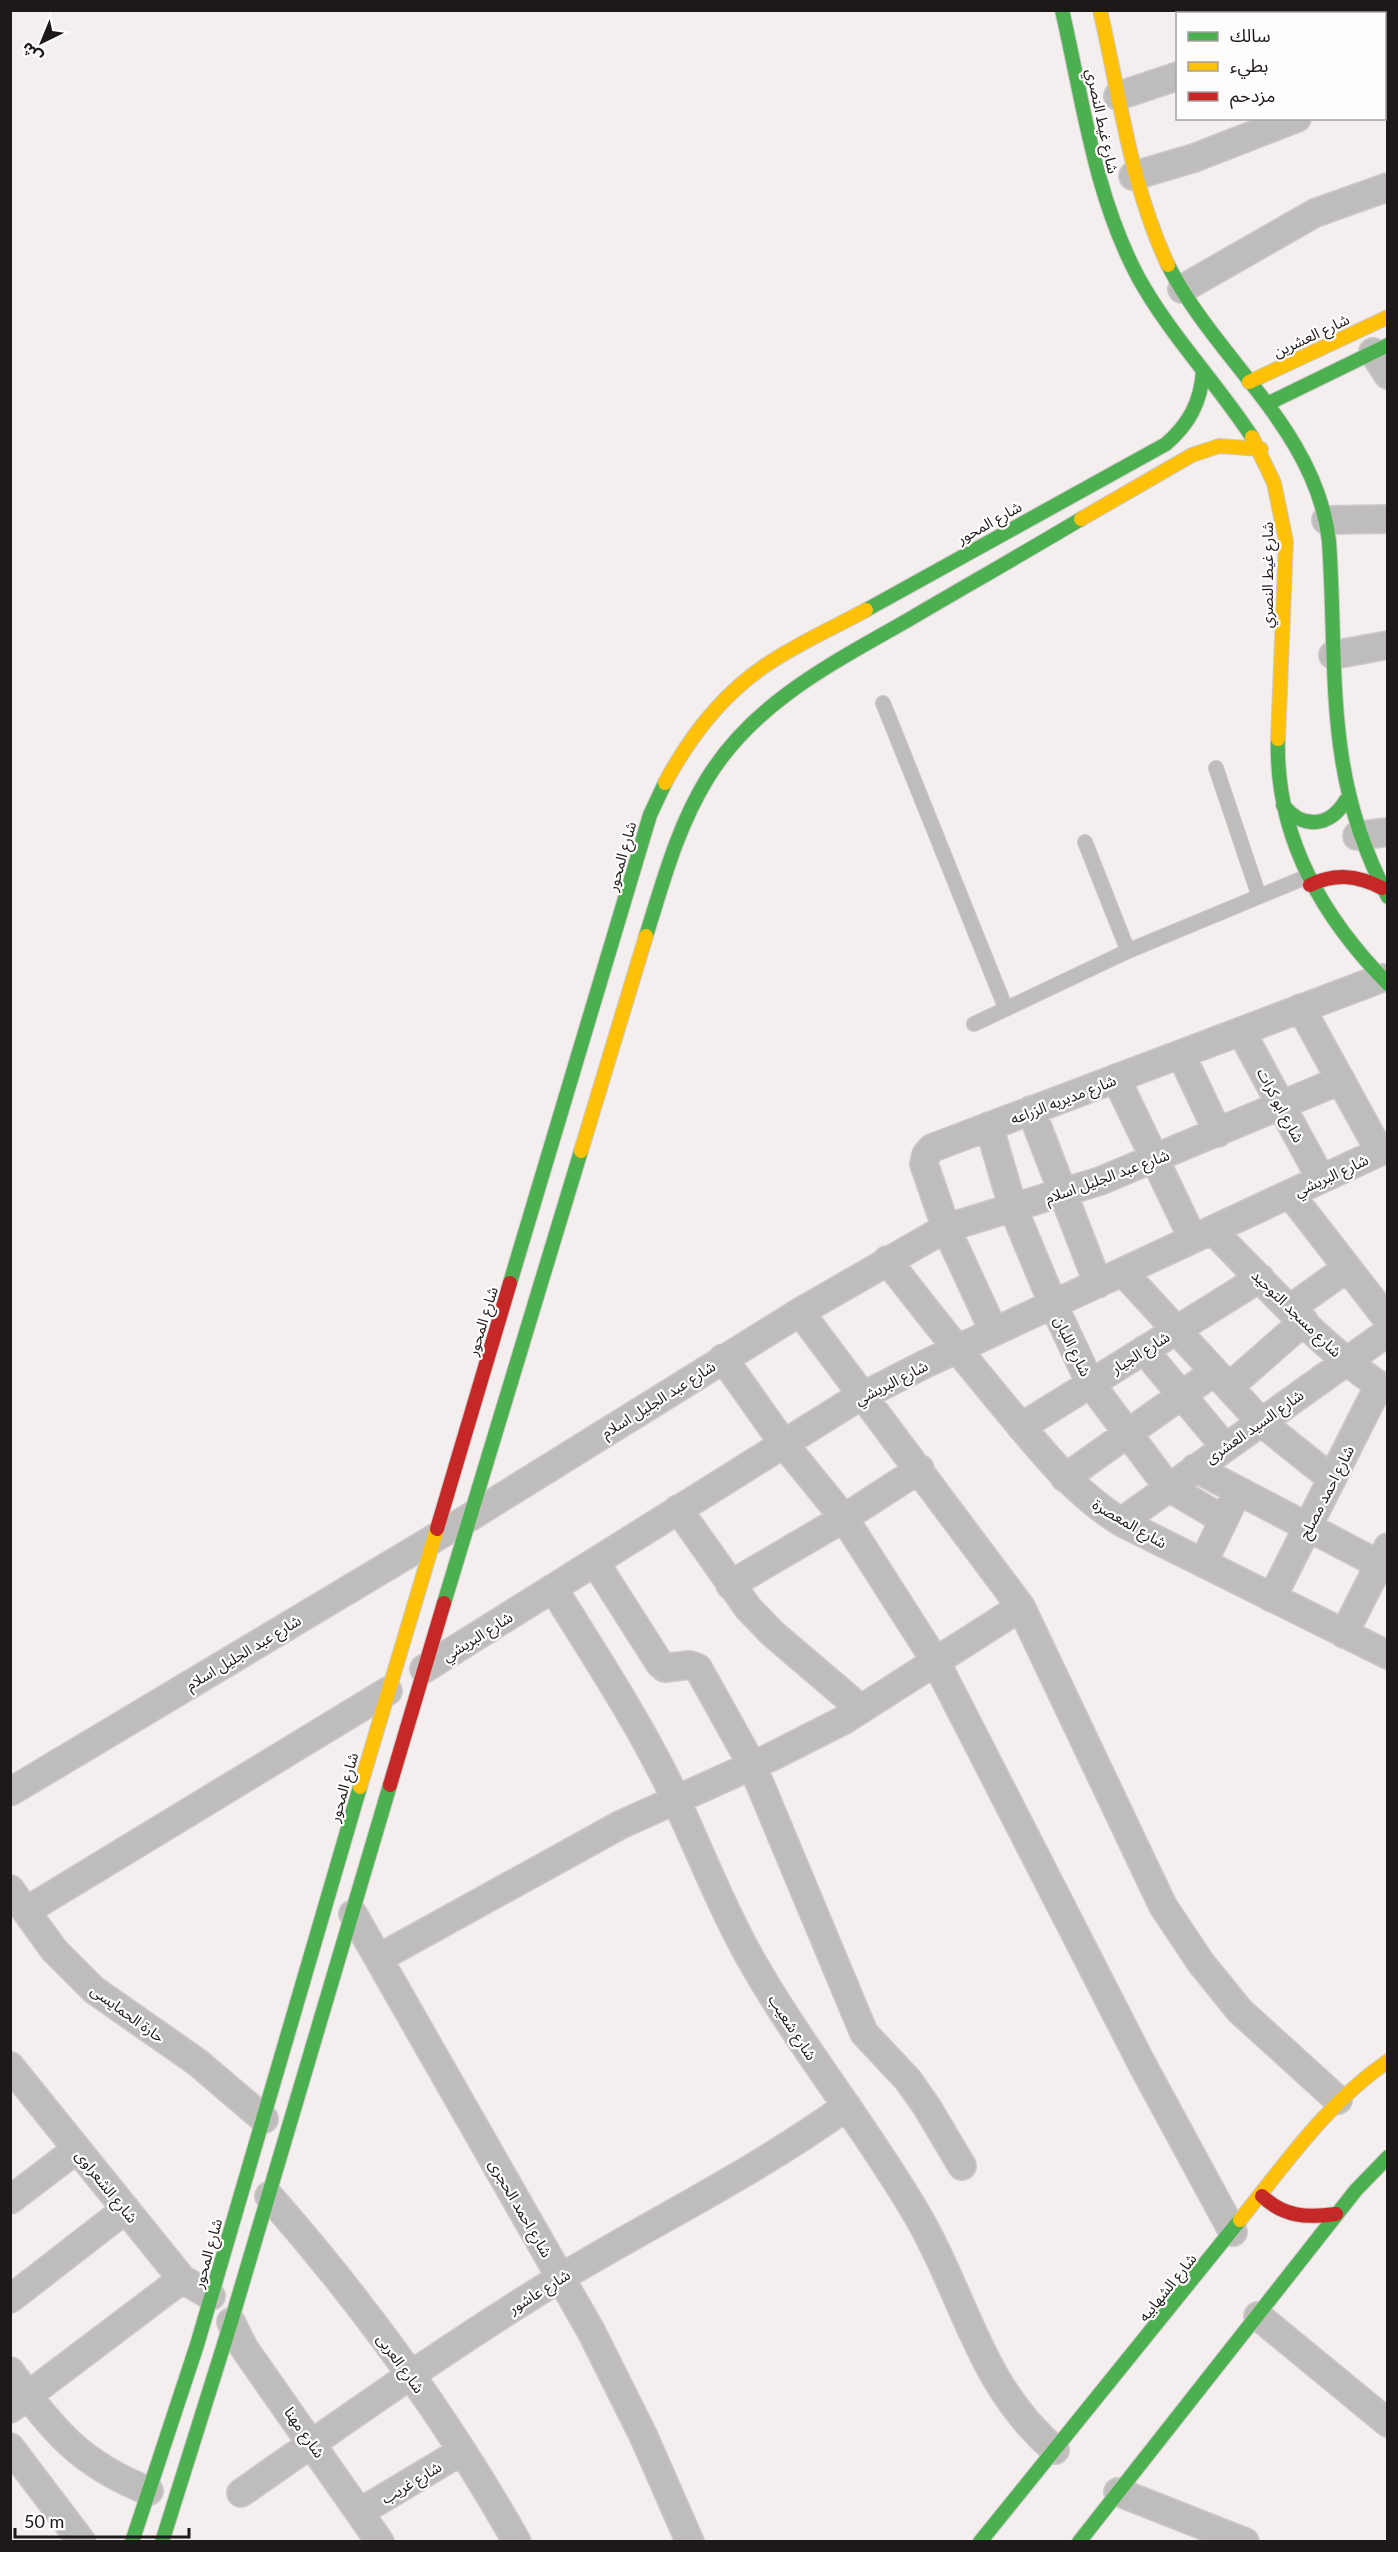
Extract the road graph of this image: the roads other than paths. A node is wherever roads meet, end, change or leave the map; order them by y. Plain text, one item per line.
1 (1100, 12) edge
2 (1064, 13) edge
3 (1176, 77) edge
4 (1118, 96) junction
5 (1292, 120) edge
6 (1133, 176) junction
7 (1388, 187) edge
8 (1182, 289) junction
9 (1388, 318) edge
10 (1380, 348) edge
11 (1203, 370) junction
12 (1388, 375) edge
13 (1249, 382) junction
14 (1266, 404) junction
15 (1261, 449) junction
16 (1388, 519) edge
17 (1326, 520) junction
18 (1388, 645) edge
19 (1333, 655) junction
20 (883, 703) dead end
21 (1216, 768) dead end
22 (1346, 800) junction
23 (1283, 805) junction
24 (1388, 832) edge
25 (1357, 836) junction
26 (1085, 842) dead end
27 (1308, 881) junction
28 (1385, 892) edge
29 (1259, 896) junction
30 (1128, 951) junction
31 (1385, 981) edge
32 (1301, 1008) junction
33 (1006, 1009) junction
34 (974, 1024) dead end
35 (1241, 1031) junction
36 (1181, 1054) junction
37 (1116, 1078) junction
38 (1341, 1080) junction
39 (1281, 1106) junction
40 (1031, 1110) junction
41 (989, 1126) junction
42 (1218, 1133) junction
43 (1384, 1150) edge
44 (1155, 1159) junction
45 (1321, 1179) junction
46 (1063, 1194) junction
47 (1290, 1194) junction
48 (1013, 1208) junction
49 (946, 1228) junction
50 (1202, 1235) junction
51 (886, 1260) junction
52 (1347, 1268) junction
53 (1123, 1272) junction
54 (1260, 1278) junction
55 (1098, 1284) junction
56 (1379, 1294) edge
57 (1053, 1304) junction
58 (800, 1312) junction
59 (1297, 1315) junction
60 (1388, 1320) edge
61 (1176, 1330) junction
62 (994, 1332) junction
63 (1388, 1332) edge
64 (957, 1349) junction
65 (1144, 1350) junction
66 (723, 1358) junction
67 (1347, 1360) junction
68 (1221, 1380) junction
69 (1090, 1383) junction
70 (1383, 1388) edge
71 (1182, 1395) junction
72 (863, 1396) junction
73 (1260, 1422) junction
74 (1021, 1427) junction
75 (1128, 1433) junction
76 (783, 1443) junction
77 (1225, 1447) junction
78 (920, 1468) junction
79 (1195, 1468) junction
80 (1065, 1478) junction
81 (1332, 1479) junction
82 (1168, 1487) junction
83 (1238, 1491) junction
84 (678, 1509) junction
85 (470, 1516) junction
86 (844, 1518) junction
87 (1224, 1520) junction
88 (1121, 1522) junction
89 (1308, 1527) junction
90 (434, 1539) junction
91 (1384, 1560) edge
92 (595, 1562) junction
93 (1203, 1563) junction
94 (730, 1585) junction
95 (553, 1588) junction
96 (1272, 1598) junction
97 (1021, 1607) junction
98 (1344, 1634) junction
99 (1388, 1655) edge
100 (936, 1662) junction
101 (424, 1669) junction
102 (388, 1691) junction
103 (861, 1710) junction
104 (752, 1765) junction
105 (10, 1792) edge
106 (676, 1799) junction
107 (10, 1889) edge
108 (26, 1911) junction
109 (350, 1926) junction
110 (320, 1931) junction
111 (379, 1958) junction
112 (1388, 2061) edge
113 (15, 2082) edge
114 (1338, 2100) junction
115 (847, 2106) junction
116 (264, 2119) junction
117 (77, 2148) junction
118 (1388, 2157) edge
119 (962, 2166) dead end
120 (269, 2196) junction
121 (1262, 2196) junction
122 (10, 2200) edge
123 (126, 2209) junction
124 (1336, 2214) junction
125 (1233, 2232) junction
126 (562, 2277) junction
127 (182, 2279) junction
128 (211, 2296) junction
129 (10, 2299) edge
130 (1258, 2316) junction
131 (231, 2322) junction
132 (197, 2345) junction
133 (221, 2353) junction
134 (10, 2372) edge
135 (410, 2374) junction
136 (19, 2402) edge
137 (1388, 2423) edge
138 (313, 2443) junction
139 (10, 2447) edge
140 (1055, 2450) junction
141 (462, 2451) junction
142 (149, 2491) junction
143 (1118, 2492) junction
144 (241, 2493) dead end
145 (360, 2512) junction
146 (82, 2541) edge
147 (132, 2541) edge
148 (162, 2541) edge
149 (380, 2541) edge
150 (517, 2541) edge
151 (690, 2541) edge
152 (980, 2541) edge
153 (1079, 2541) edge
154 (1245, 2541) edge

1 - 4 main road, شارع غيط النصري
2 - 11 main road, شارع غيط النصري
3 - 4 street
4 - 6 main road, شارع غيط النصري
5 - 6 street
6 - 8 main road, شارع غيط النصري
7 - 8 street
8 - 13 main road, شارع غيط النصري
9 - 13 main road, شارع العشرين
10 - 12 street
10 - 14 main road
11 - 15 main road, شارع غيط النصري
11 - 90 main road, شارع المحور
13 - 14 main road, شارع غيط النصري
14 - 17 main road, شارع غيط النصري
15 - 23 main road, شارع غيط النصري
15 - 85 main road
16 - 17 street
17 - 19 main road, شارع غيط النصري
18 - 19 street
19 - 22 main road, شارع غيط النصري
20 - 33 lane
21 - 29 lane
22 - 23 main road
22 - 25 main road, شارع غيط النصري
23 - 27 main road, شارع غيط النصري
24 - 25 street
25 - 28 main road, شارع غيط النصري
26 - 30 lane
27 - 28 main road
27 - 29 lane
27 - 31 main road, شارع غيط النصري
29 - 30 lane
30 - 33 lane
31 - 32 street, شارع مديريه الزراعه
32 - 35 street, شارع مديريه الزراعه
32 - 38 street
33 - 34 lane
35 - 36 street, شارع مديريه الزراعه
35 - 39 street, شارع ابو كرات
36 - 37 street, شارع مديريه الزراعه
36 - 42 street
37 - 40 street, شارع مديريه الزراعه
37 - 44 street
38 - 39 street, شارع عبد الجليل اسلام
38 - 43 street
39 - 42 street, شارع عبد الجليل اسلام
39 - 45 street, شارع ابو كرات
40 - 41 street, شارع مديريه الزراعه
40 - 46 street
41 - 48 street, شارع اللبان
41 - 49 street, شارع مديريه الزراعه
42 - 44 street, شارع عبد الجليل اسلام
43 - 45 street, شارع البريشي
44 - 46 street, شارع عبد الجليل اسلام
44 - 50 street
45 - 47 street, شارع البريشي
46 - 48 street, شارع عبد الجليل اسلام
46 - 55 street
47 - 50 street, شارع البريشي
47 - 52 street
48 - 49 street, شارع عبد الجليل اسلام
48 - 57 street, شارع اللبان
49 - 51 street, شارع عبد الجليل اسلام
49 - 62 street, شارع مديريه الزراعه
50 - 53 street, شارع البريشي
50 - 54 street, شارع مسجد التوحيد
51 - 58 street, شارع عبد الجليل اسلام
51 - 64 street, شارع المعصرة
52 - 56 street
52 - 59 street
53 - 55 street, شارع البريشي
53 - 61 street
54 - 59 street, شارع مسجد التوحيد
54 - 61 street, شارع الجيار
55 - 57 street, شارع البريشي
56 - 60 street
57 - 62 street, شارع البريشي
57 - 69 street, شارع اللبان
58 - 66 street, شارع عبد الجليل اسلام
58 - 72 street
59 - 67 street, شارع مسجد التوحيد
59 - 68 street
61 - 65 street, شارع الجيار
61 - 68 street
62 - 64 street, شارع البريشي
63 - 67 street, شارع السيد العشرى
64 - 72 street, شارع البريشي
64 - 74 street, شارع المعصرة
65 - 69 street, شارع الجيار
65 - 71 street
66 - 76 street
66 - 85 street, شارع عبد الجليل اسلام
67 - 70 street, شارع مسجد التوحيد
67 - 73 street, شارع السيد العشرى
68 - 71 street
68 - 73 street
69 - 74 street, شارع الجيار
69 - 75 street, شارع اللبان
70 - 81 street, شارع احمد مصلح
71 - 75 street
71 - 77 street
72 - 76 street, شارع البريشي
72 - 78 street
73 - 77 street, شارع السيد العشرى
73 - 81 street
74 - 80 street, شارع المعصرة
75 - 80 street
75 - 82 street, شارع اللبان
76 - 84 street, شارع البريشي
76 - 86 street
77 - 79 street, شارع السيد العشرى
78 - 86 street
78 - 97 street
79 - 82 street, شارع السيد العشرى
79 - 83 street
80 - 88 street, شارع المعصرة
81 - 89 street, شارع احمد مصلح
82 - 87 street, شارع اللبان
82 - 88 street, شارع السيد العشرى
83 - 87 street
83 - 89 street
84 - 92 street, شارع البريشي
84 - 94 street
85 - 90 street, شارع عبد الجليل اسلام
85 - 101 main road
86 - 94 street
86 - 100 street
87 - 93 street
88 - 93 street, شارع المعصرة
89 - 91 street
89 - 96 street, شارع احمد مصلح
90 - 102 main road, شارع المحور
90 - 105 street, شارع عبد الجليل اسلام
91 - 98 street
92 - 95 street, شارع البريشي
92 - 104 street
93 - 96 street, شارع المعصرة
94 - 103 street
95 - 101 street, شارع البريشي
95 - 106 street, شارع شعيب
96 - 98 street, شارع المعصرة
97 - 100 street
97 - 114 street
98 - 99 street, شارع المعصرة
100 - 103 street
100 - 125 street
101 - 109 main road
102 - 108 street
102 - 110 main road, شارع المحور
103 - 104 street
104 - 106 street
104 - 119 street
106 - 111 street
106 - 115 street, شارع شعيب
107 - 108 street, حارة الحمايسى
108 - 116 street, حارة الحمايسى
109 - 110 main road
109 - 111 street, شارع احمد الحجرى
109 - 120 main road
110 - 116 main road, شارع المحور
111 - 126 street, شارع احمد الحجرى
112 - 114 main road, شارع الشهابيه
113 - 117 street, شارع الشعراوى
114 - 121 main road, شارع الشهابيه
115 - 126 street, شارع عاشور
115 - 140 street, شارع شعيب
116 - 128 main road, شارع المحور
117 - 122 street
117 - 123 street, شارع الشعراوى
118 - 124 main road
120 - 131 main road
120 - 135 street, شارع العربى
121 - 124 main road
121 - 125 main road, شارع الشهابيه
123 - 127 street, شارع الشعراوى
123 - 129 street
124 - 130 main road
125 - 140 main road, شارع الشهابيه
126 - 135 street, شارع عاشور
126 - 151 street, شارع احمد الحجرى
127 - 128 street, شارع الشعراوى
127 - 136 street
128 - 132 main road, شارع المحور
130 - 137 street
130 - 143 main road
131 - 133 main road
131 - 138 street, شارع مهنا
132 - 133 main road
132 - 142 main road, شارع المحور
133 - 148 main road
134 - 136 street
135 - 138 street, شارع عاشور
135 - 141 street, شارع العربى
136 - 142 street
138 - 144 street, شارع عاشور
138 - 145 street, شارع مهنا
139 - 146 street
140 - 152 main road, شارع الشهابيه
141 - 145 street, شارع غريب
141 - 150 street, شارع العربى
142 - 147 main road, شارع المحور
143 - 153 main road
143 - 154 street
145 - 149 street, شارع مهنا

